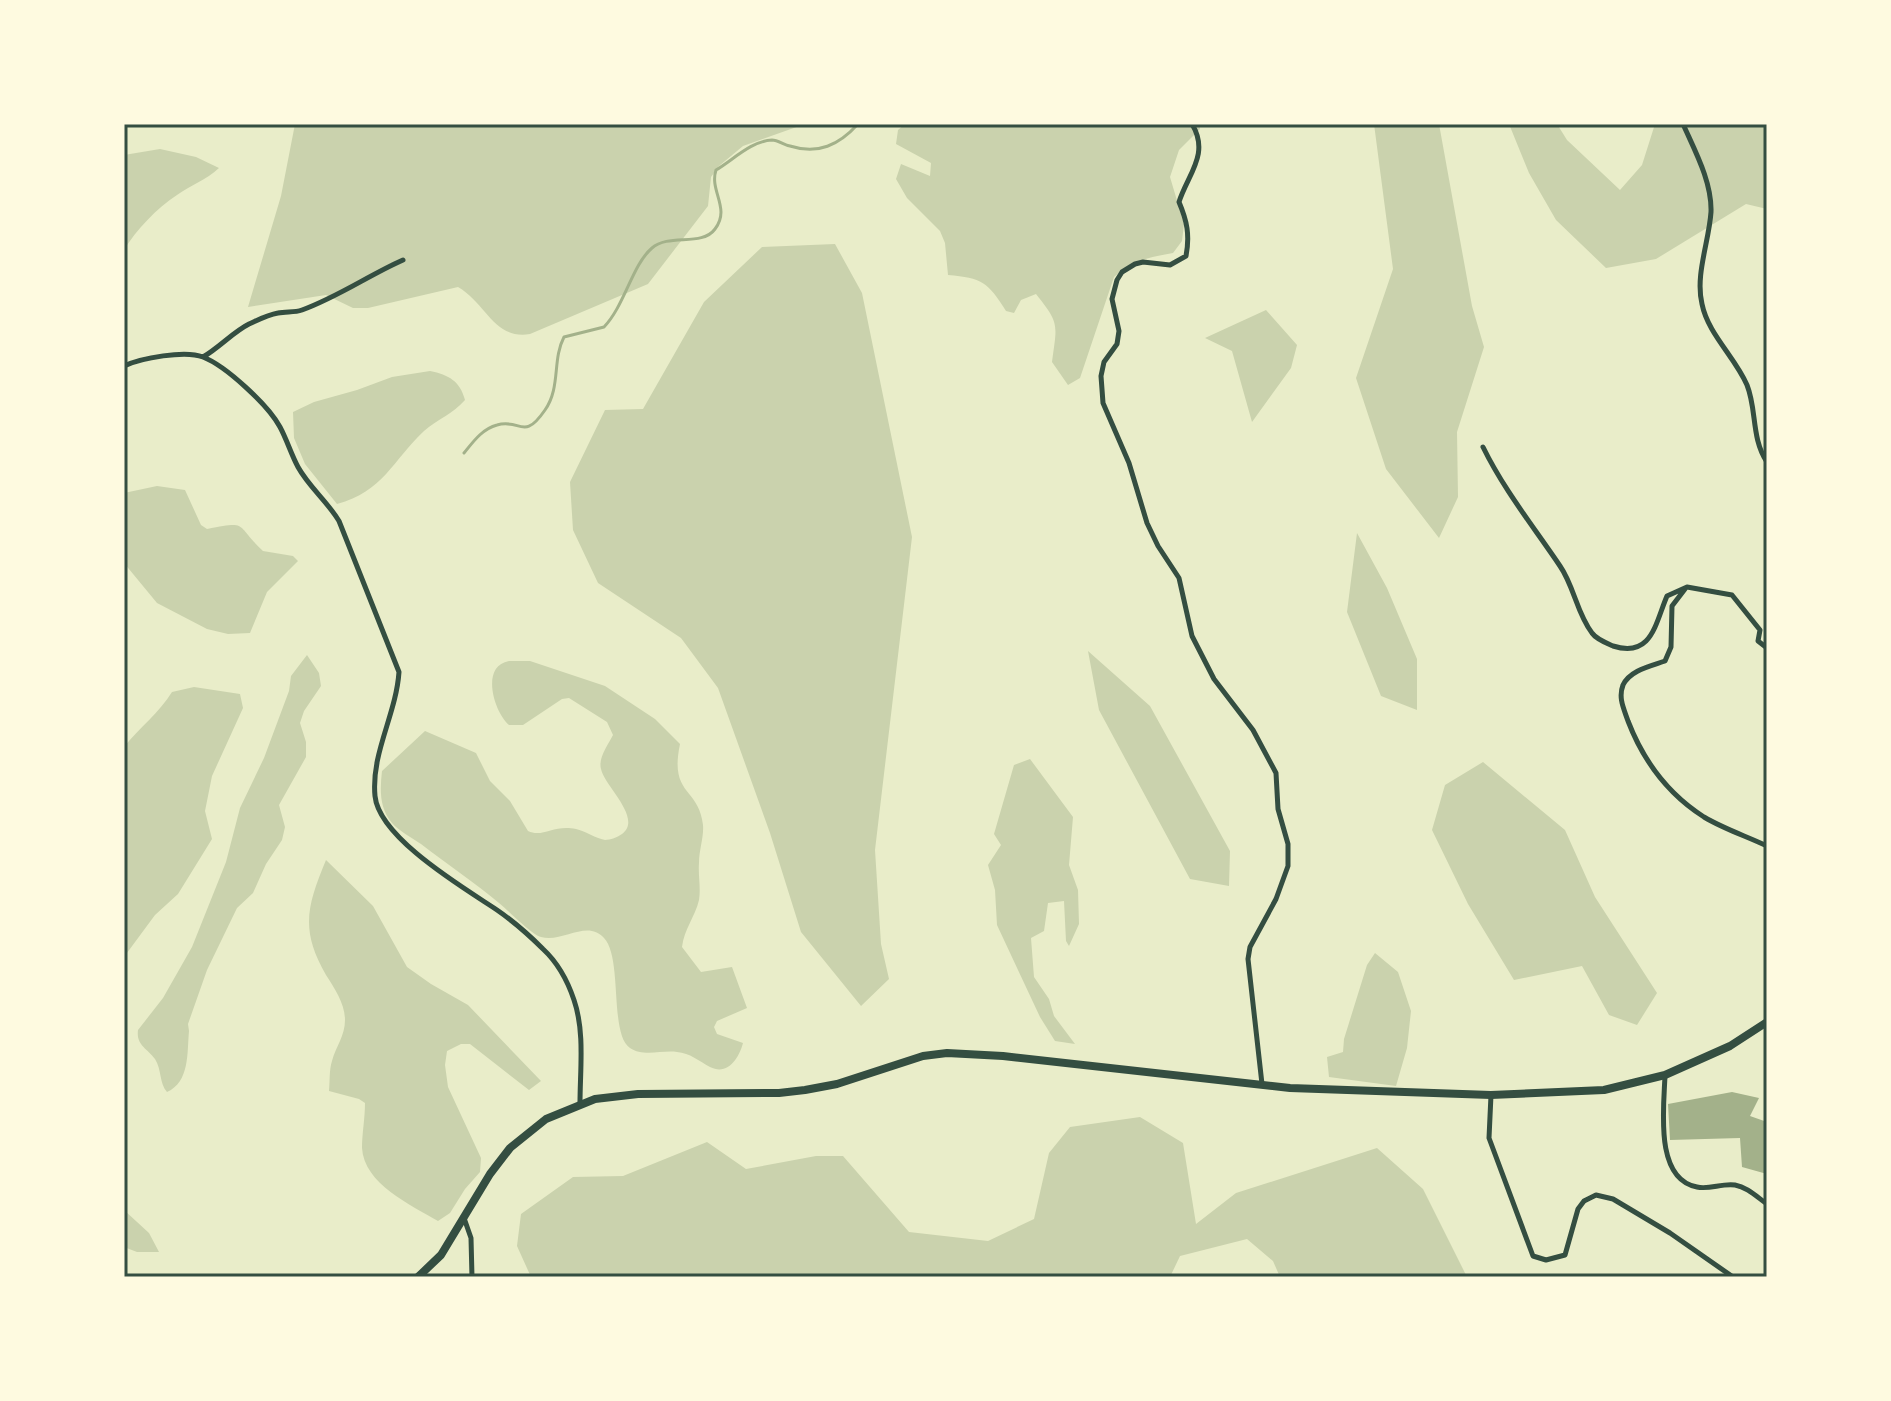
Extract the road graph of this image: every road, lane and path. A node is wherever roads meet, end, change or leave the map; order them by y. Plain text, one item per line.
1 (1192, 124) edge
2 (1683, 124) edge
3 (403, 260) dead end
4 (203, 357) junction
5 (124, 366) edge
6 (1483, 447) dead end
7 (1767, 462) edge
8 (1687, 587) junction
9 (1767, 648) edge
10 (1767, 846) edge
11 (1767, 1022) edge
12 (1665, 1075) junction
13 (1262, 1084) junction
14 (1491, 1095) junction
15 (580, 1103) junction
16 (1767, 1204) edge
17 (464, 1218) junction
18 (418, 1277) edge
19 (472, 1277) edge
20 (1733, 1277) edge

1 - 13 street
2 - 7 street
3 - 4 street
4 - 5 street
4 - 15 street
6 - 8 street
8 - 9 street
8 - 10 street
11 - 12 highway
12 - 14 highway
12 - 16 street
13 - 14 highway
13 - 15 highway
14 - 20 street
15 - 17 highway
17 - 18 highway
17 - 19 street

